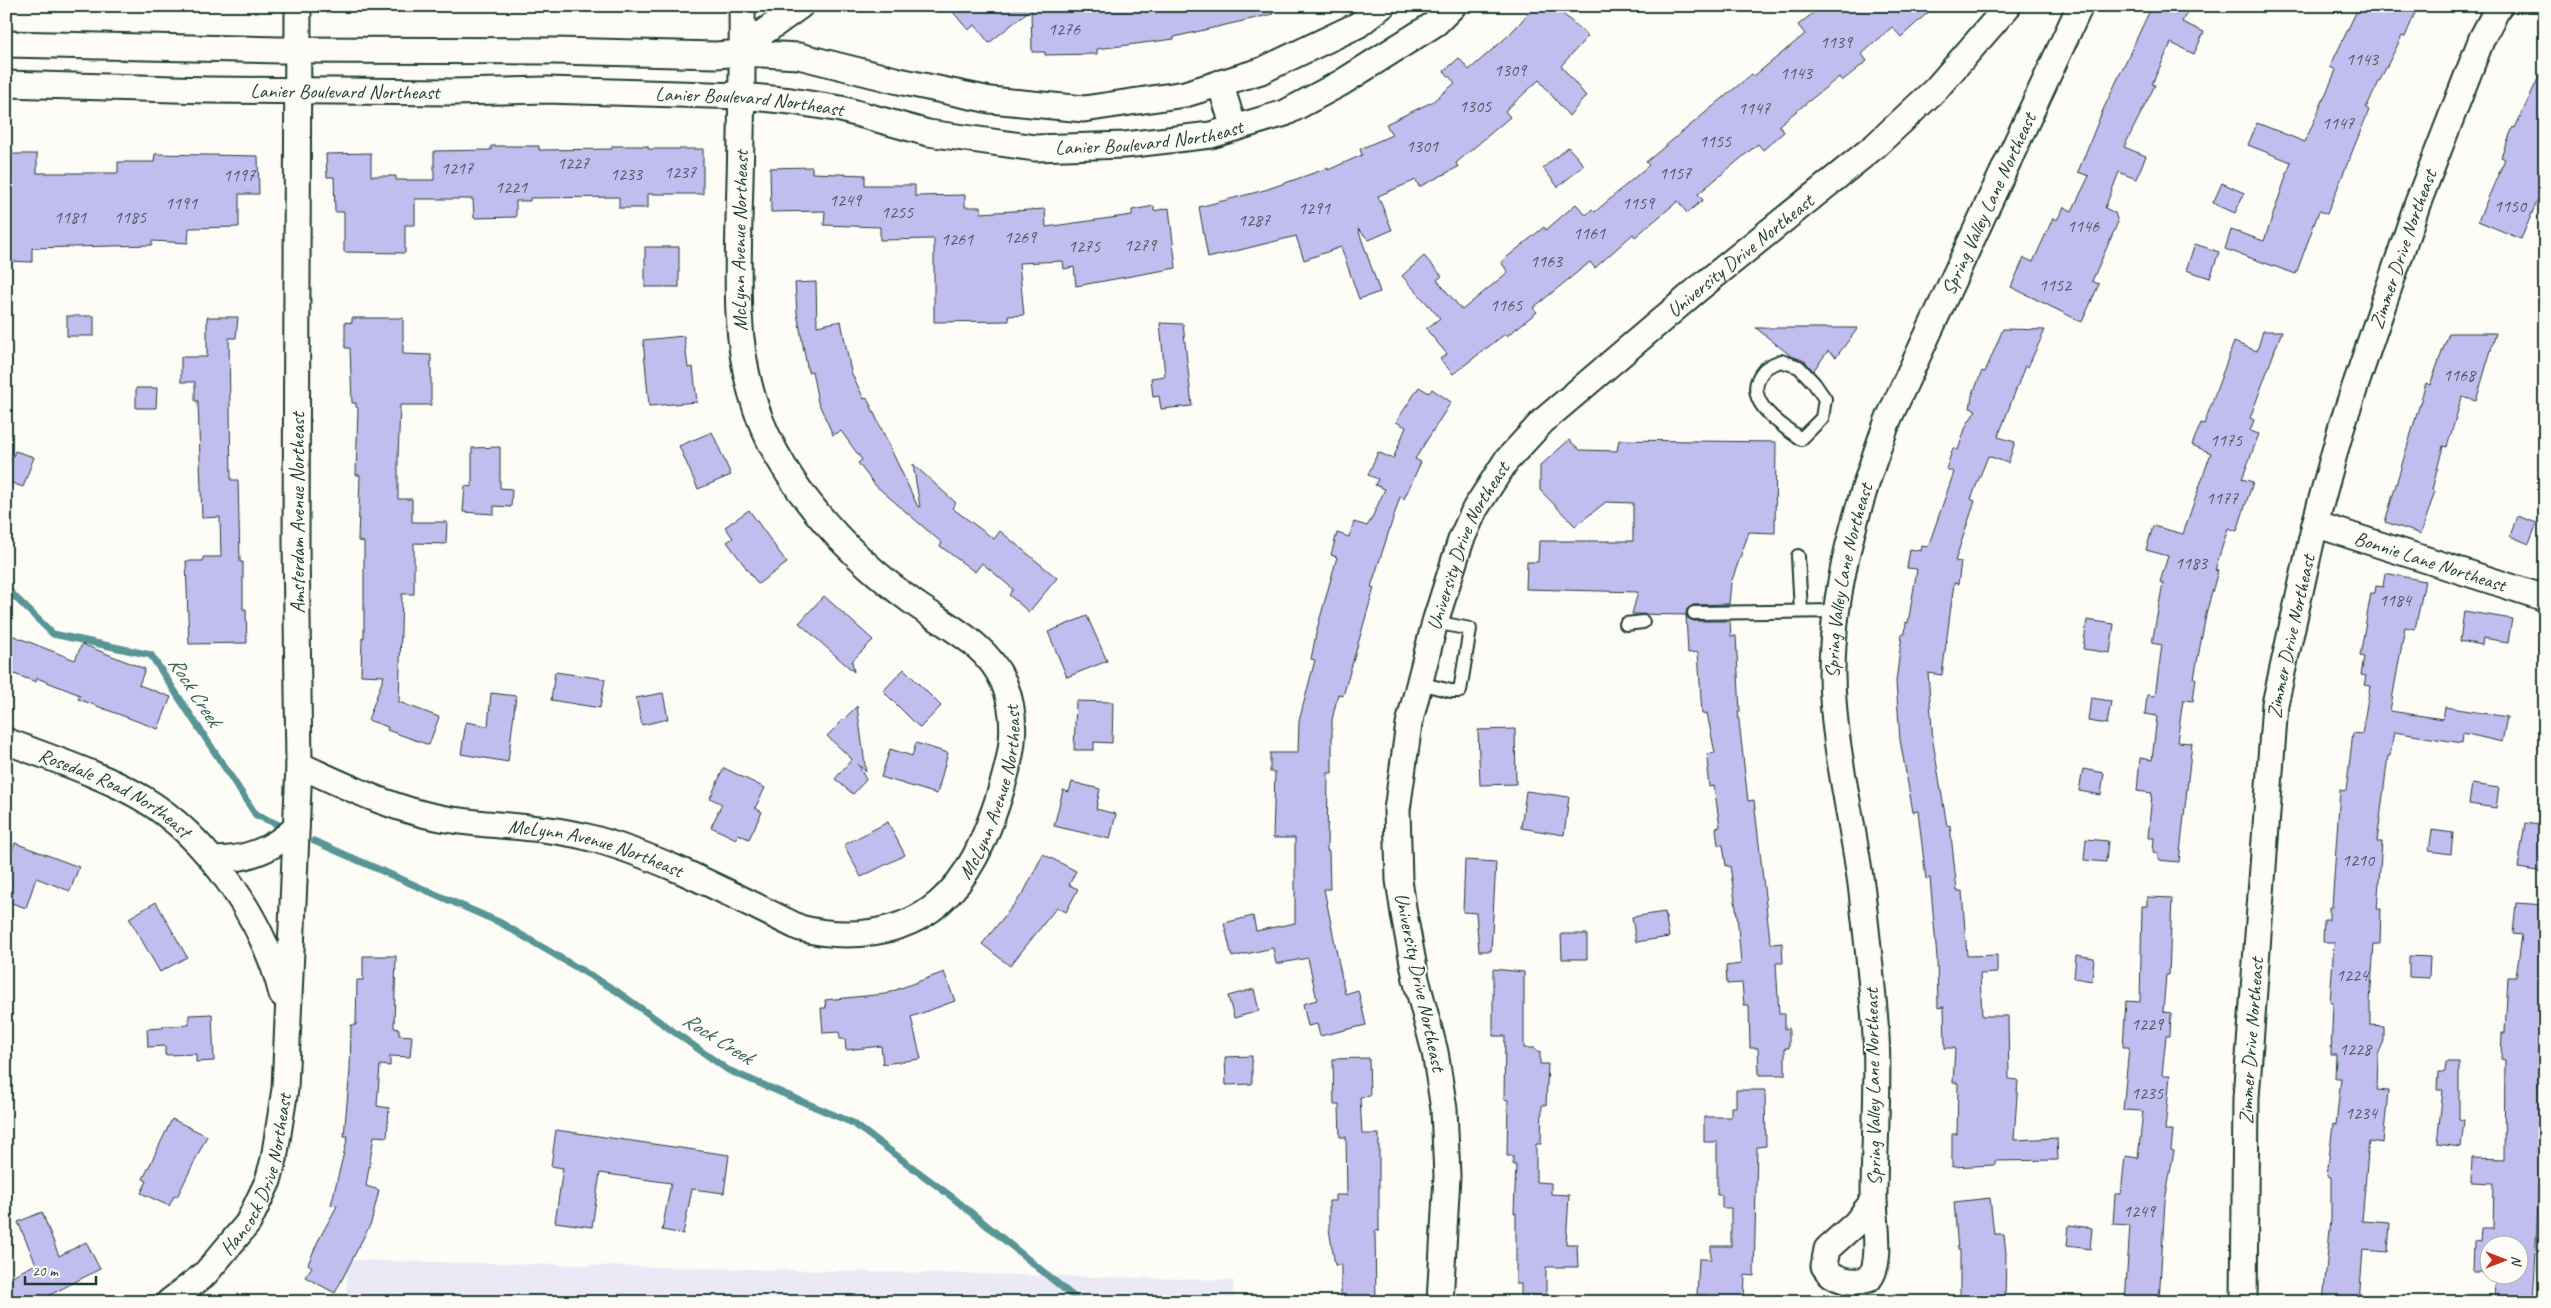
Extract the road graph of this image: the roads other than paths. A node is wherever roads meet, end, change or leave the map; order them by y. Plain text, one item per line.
1 (298, 6) edge
2 (742, 6) edge
3 (800, 6) edge
4 (1382, 6) edge
5 (1453, 6) edge
6 (2008, 6) edge
7 (2080, 6) edge
8 (2498, 6) edge
9 (6, 44) edge
10 (298, 49) junction
11 (743, 50) junction
12 (854, 69) junction
13 (1220, 83) junction
14 (6, 84) edge
15 (298, 91) junction
16 (742, 96) junction
17 (841, 109) junction
18 (1234, 128) junction
19 (1799, 367) joint
20 (2315, 524) junction
21 (1798, 556) dead end
22 (2545, 598) edge
23 (1802, 611) junction
24 (1836, 611) junction
25 (1694, 613) dead end
26 (1435, 622) junction
27 (1643, 622) dead end
28 (1626, 624) dead end
29 (1419, 683) junction
30 (6, 741) edge
31 (299, 764) junction
32 (296, 828) junction
33 (213, 860) junction
34 (287, 1019) junction
35 (1874, 1200) dead end
36 (169, 1302) edge
37 (1440, 1302) edge
38 (2244, 1302) edge

1 - 10 street, Amsterdam Avenue Northeast
2 - 11 street, McLynn Avenue Northeast
3 - 11 street
4 - 13 street, Lanier Boulevard Northeast
5 - 18 street, Lanier Boulevard Northeast
6 - 26 street, University Drive Northeast
7 - 24 street, Spring Valley Lane Northeast
8 - 20 street, Zimmer Drive Northeast
9 - 10 street, Lanier Boulevard Northeast
10 - 11 street, Lanier Boulevard Northeast
10 - 15 street, Amsterdam Avenue Northeast
11 - 12 street, Lanier Boulevard Northeast
11 - 16 street, McLynn Avenue Northeast
12 - 13 street, Lanier Boulevard Northeast
12 - 17 street
13 - 18 street
14 - 15 street, Lanier Boulevard Northeast
15 - 16 street, Lanier Boulevard Northeast
15 - 31 street, Amsterdam Avenue Northeast
16 - 17 street, Lanier Boulevard Northeast
16 - 31 street, McLynn Avenue Northeast
17 - 18 street, Lanier Boulevard Northeast
19 - 19 lane
20 - 22 street, Bonnie Lane Northeast
20 - 38 street, Zimmer Drive Northeast
21 - 23 lane
23 - 24 lane
23 - 25 lane
24 - 35 street, Spring Valley Lane Northeast
26 - 29 street, University Drive Northeast
26 - 29 lane
27 - 28 lane
29 - 37 street, University Drive Northeast
30 - 33 street, Rosedale Road Northeast
31 - 32 street, Amsterdam Avenue Northeast
32 - 33 street
32 - 34 street, Amsterdam Avenue Northeast
33 - 34 street, Rosedale Road Northeast
34 - 36 street, Hancock Drive Northeast

